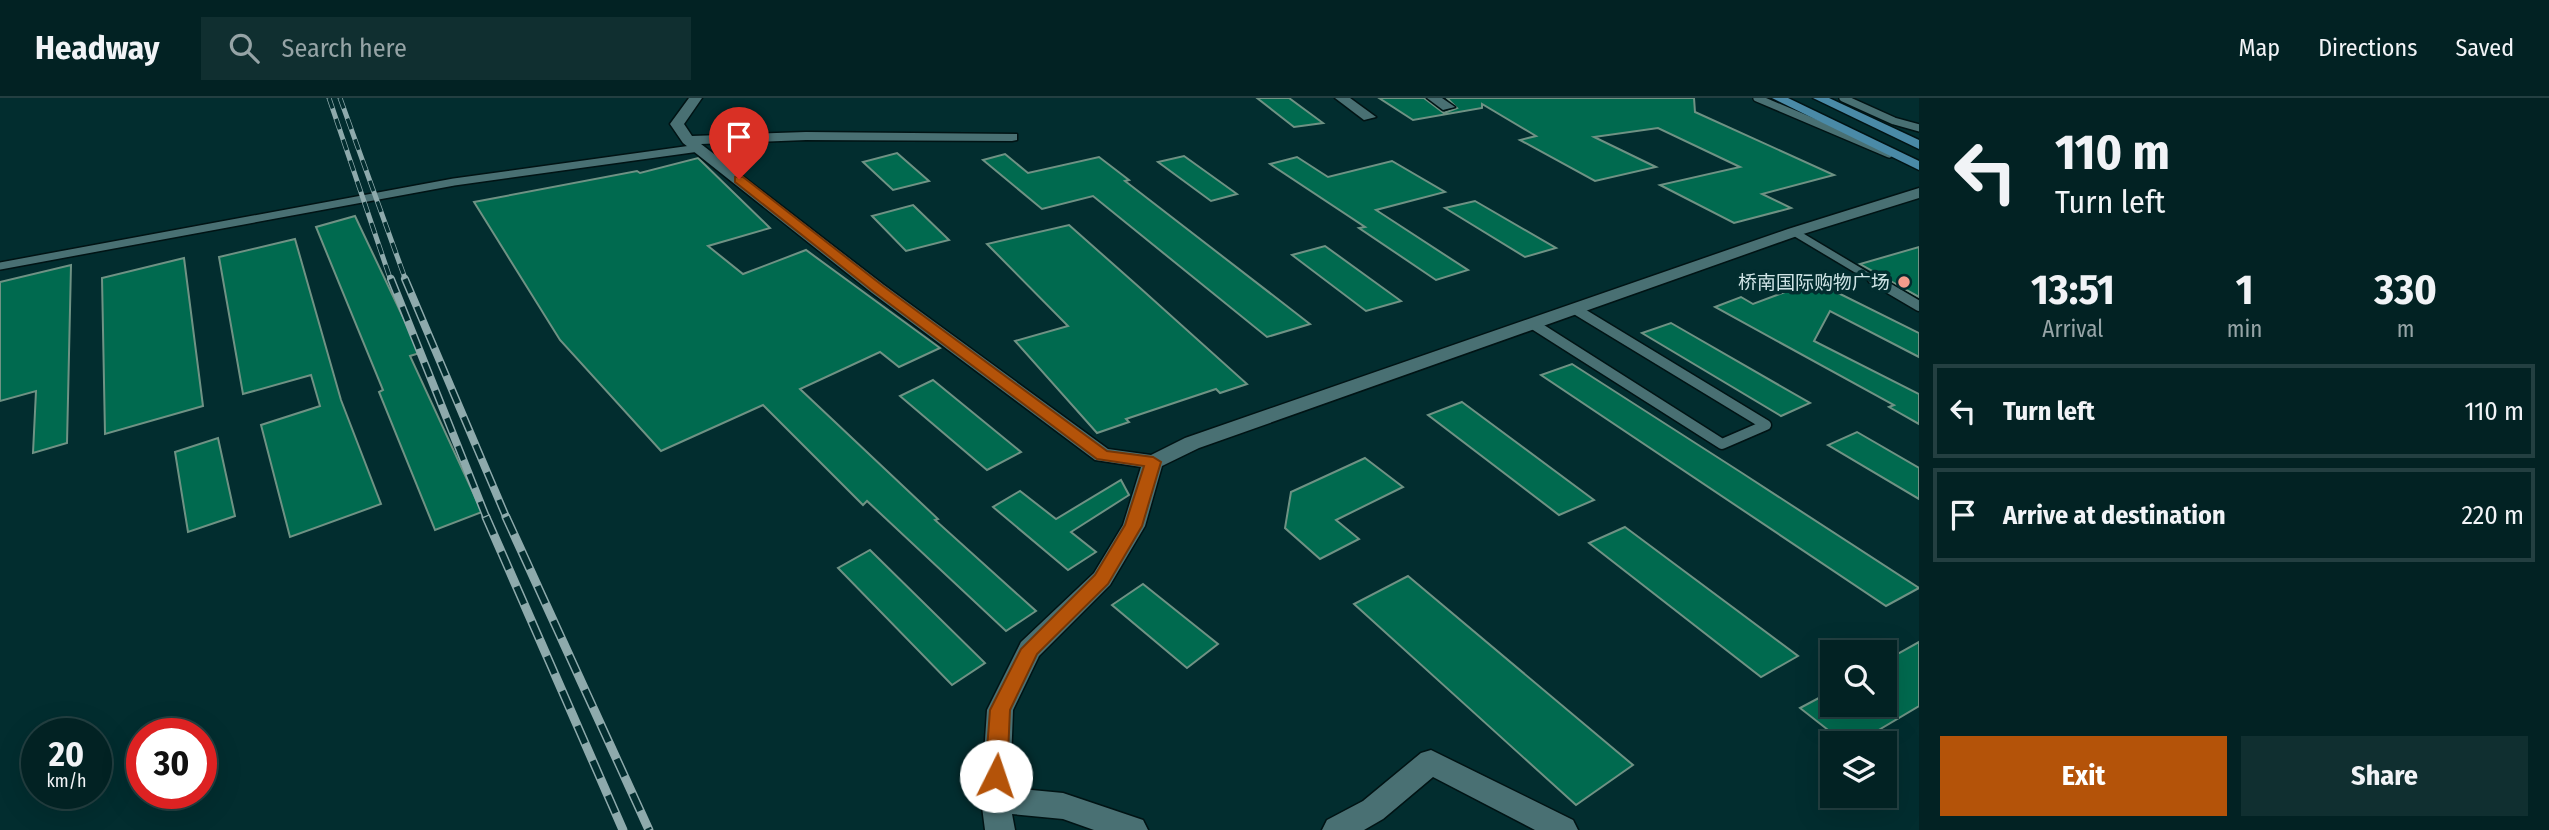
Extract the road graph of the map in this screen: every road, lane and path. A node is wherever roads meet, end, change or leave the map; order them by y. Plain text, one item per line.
1 (695, 98) edge
2 (1341, 98) edge
3 (1433, 98) edge
4 (1757, 98) edge
5 (1777, 98) edge
6 (1819, 98) edge
7 (1843, 98) edge
8 (1448, 107) dead end
9 (1369, 117) dead end
10 (1894, 121) junction
11 (1919, 128) edge
12 (1012, 137) dead end
13 (1919, 138) edge
14 (694, 144) junction
15 (1919, 145) edge
16 (1918, 166) edge
17 (1919, 193) edge
18 (1794, 232) junction
19 (0, 266) edge
20 (1919, 306) edge
21 (1575, 309) junction
22 (1533, 324) junction
23 (1153, 462) junction
24 (995, 799) junction
25 (1000, 830) edge
26 (1133, 830) edge
27 (1337, 830) edge
28 (1563, 830) edge

1 - 14 street
2 - 9 street
3 - 8 street
4 - 16 lane
5 - 16 main road
6 - 15 main road
7 - 10 lane
10 - 11 lane
10 - 13 lane
12 - 14 street
14 - 19 lane
14 - 23 street
17 - 18 street
18 - 20 lane
18 - 21 street
21 - 22 street
21 - 22 lane
22 - 23 street
23 - 24 street
24 - 25 street
24 - 26 street
27 - 28 street

